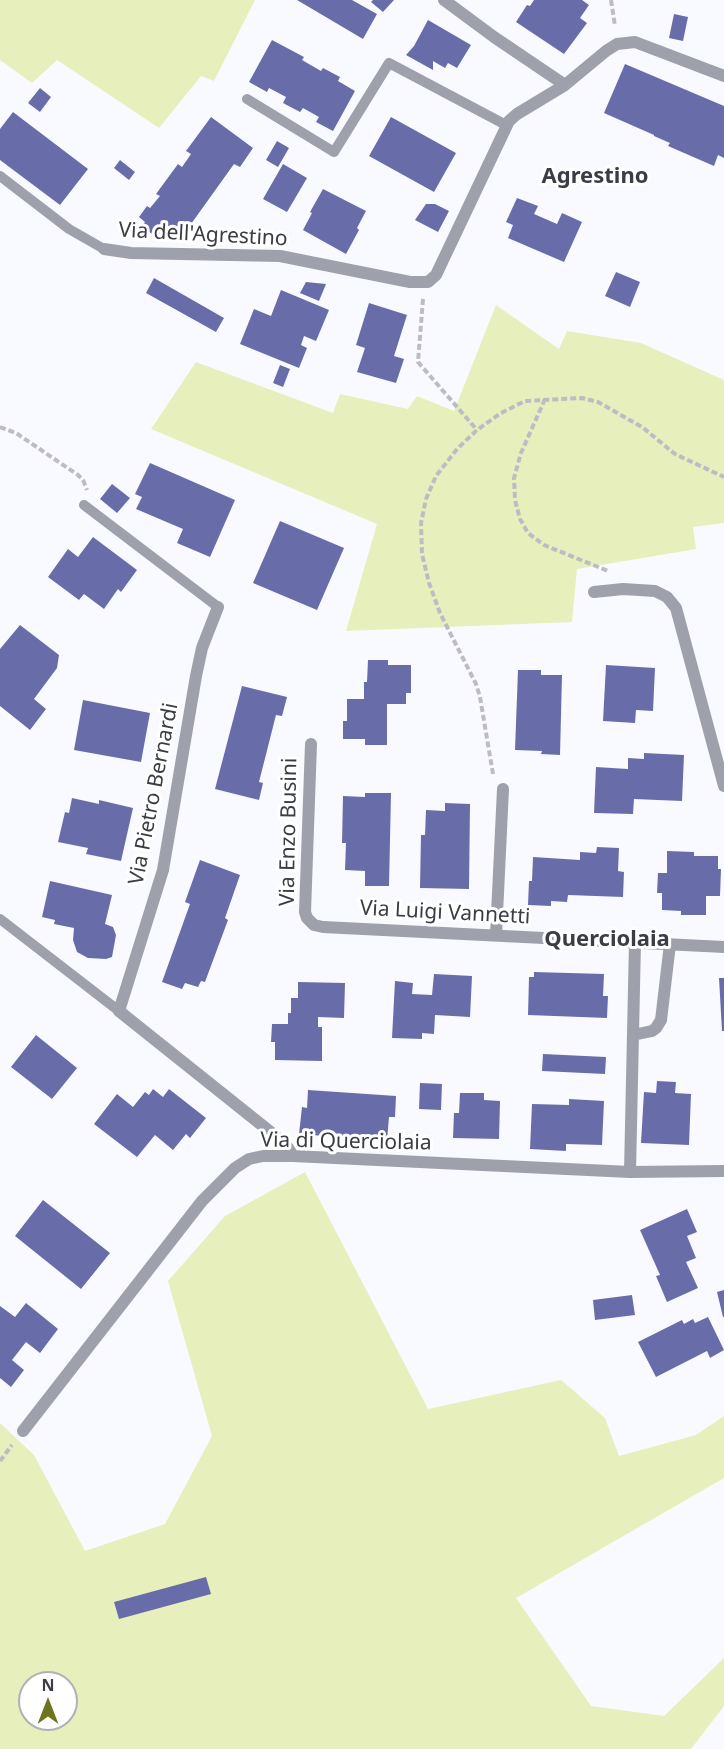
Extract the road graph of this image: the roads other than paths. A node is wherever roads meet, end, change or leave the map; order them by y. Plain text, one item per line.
1 (444, 0) edge
2 (724, 76) edge
3 (565, 85) junction
4 (247, 99) dead end
5 (506, 125) junction
6 (0, 176) edge
7 (105, 249) joint
8 (84, 505) road end
9 (594, 592) dead end
10 (218, 607) joint
11 (311, 744) dead end
12 (724, 786) edge
13 (502, 789) road end
14 (0, 919) edge
15 (309, 921) joint
16 (496, 935) junction
17 (635, 942) junction
18 (670, 944) junction
19 (724, 947) edge
20 (119, 1011) junction
21 (633, 1035) junction
22 (293, 1156) junction
23 (724, 1171) edge
24 (630, 1172) junction
25 (23, 1431) dead end

1 - 3 street
2 - 3 street
3 - 5 street
4 - 5 lane
5 - 7 street, Via dell'Agrestino
6 - 7 lane, Via dell'Agrestino
8 - 10 lane
9 - 12 street
10 - 20 street, Via Pietro Bernardi
11 - 15 street, Via Enzo Busini
13 - 16 street
14 - 20 lane
15 - 16 street, Via Luigi Vannetti
16 - 17 street, Via Luigi Vannetti
17 - 18 street, Via Luigi Vannetti
17 - 21 street
18 - 19 street, Via Luigi Vannetti
18 - 21 street
20 - 22 street
21 - 24 street
22 - 24 street, Via di Querciolaia
22 - 25 street, Via di Querciolaia
23 - 24 street, Via di Querciolaia

